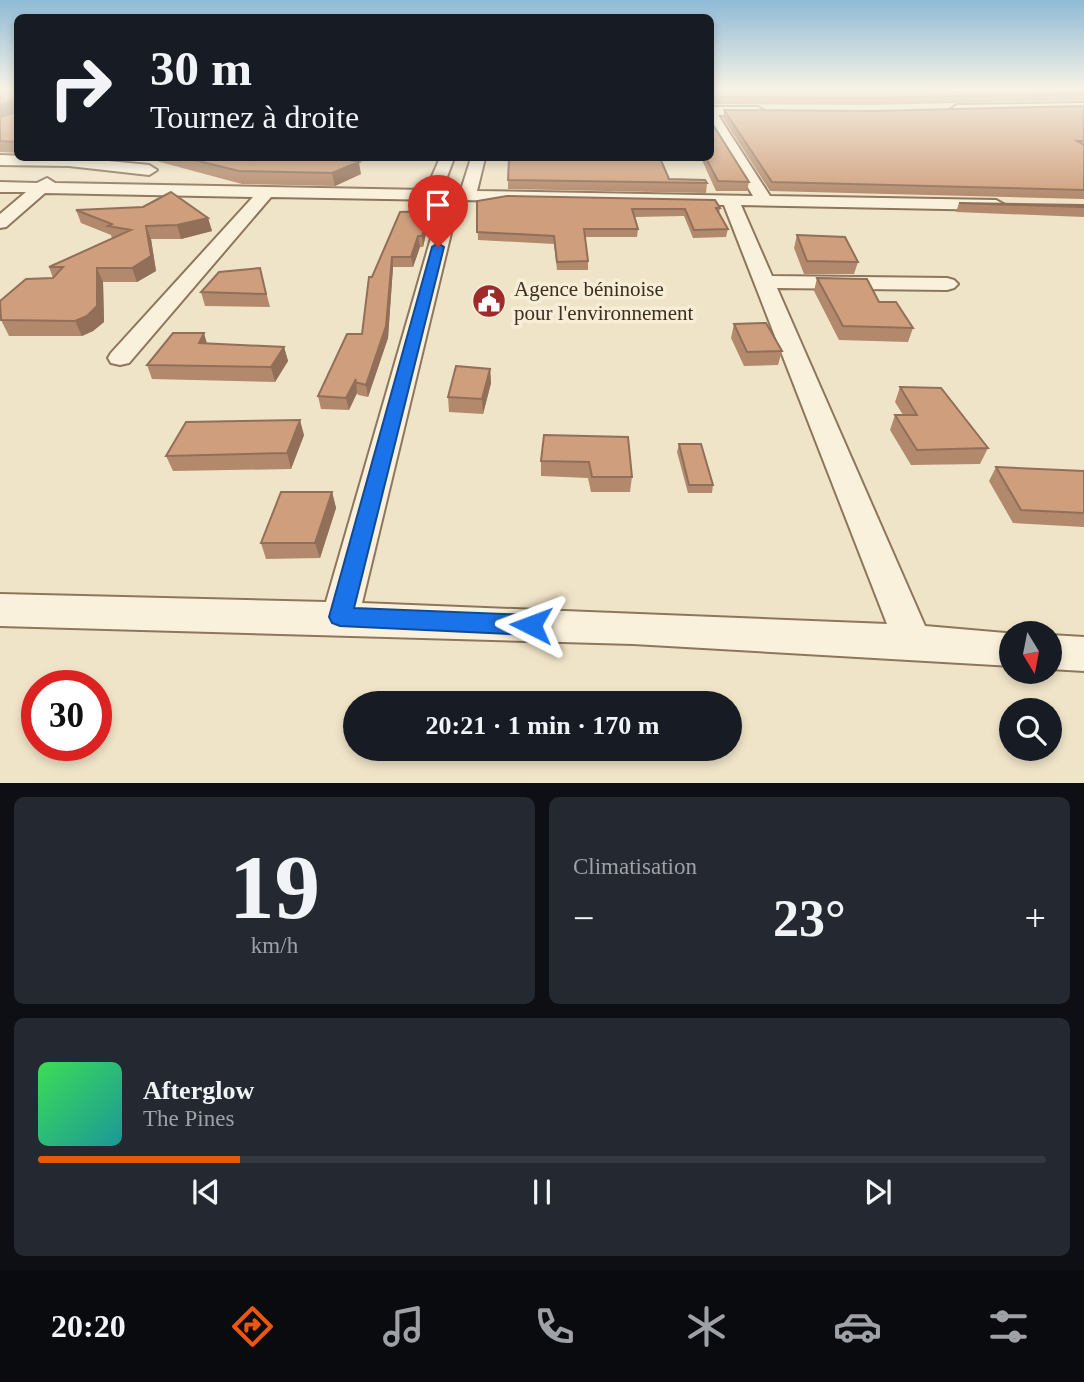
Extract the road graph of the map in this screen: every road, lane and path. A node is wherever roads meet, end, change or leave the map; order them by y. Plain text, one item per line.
1 (718, 126) edge
2 (69, 161) joint
3 (447, 161) edge
4 (476, 161) edge
5 (149, 170) dead end
6 (0, 187) edge
7 (43, 187) junction
8 (267, 191) junction
9 (451, 194) junction
10 (730, 200) junction
11 (764, 200) junction
12 (1014, 205) edge
13 (0, 223) edge
14 (764, 282) junction
15 (947, 284) dead end
16 (120, 358) dead end
17 (0, 610) edge
18 (340, 617) junction
19 (913, 642) junction
20 (999, 648) edge
21 (1062, 653) edge
22 (1084, 654) edge

1 - 11 street
2 - 5 street
2 - 7 street
3 - 9 street
4 - 9 street
6 - 7 street
7 - 8 street
7 - 13 street
8 - 9 street
8 - 16 street
9 - 10 street
9 - 18 street
10 - 11 street
10 - 14 street
11 - 12 street
14 - 15 street
14 - 19 street
17 - 18 street
18 - 19 street
19 - 20 street
21 - 22 street

